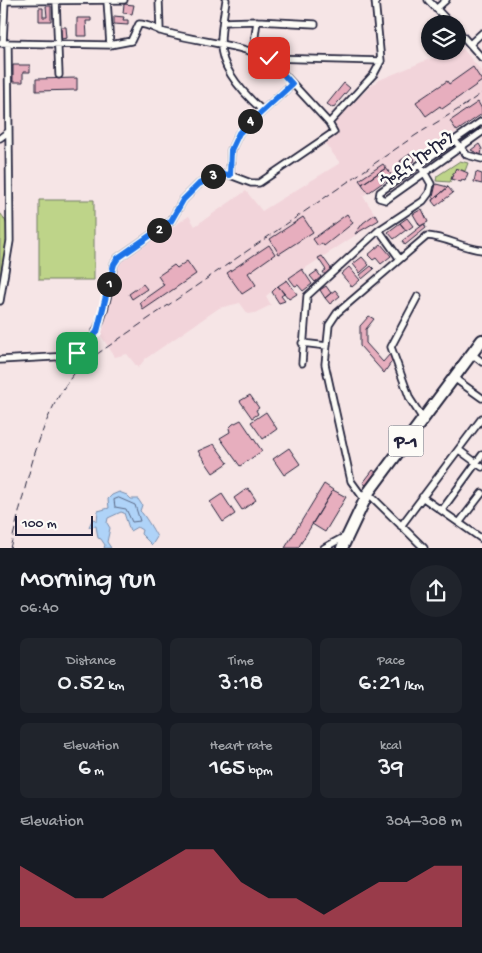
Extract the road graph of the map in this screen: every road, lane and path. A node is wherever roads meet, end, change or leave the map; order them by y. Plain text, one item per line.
1 (56, 0) edge
2 (108, 0) edge
3 (124, 0) edge
4 (159, 0) edge
5 (226, 0) edge
6 (376, 0) edge
7 (428, 0) edge
8 (446, 0) edge
9 (5, 1) edge
10 (436, 9) junction
11 (442, 15) edge
12 (257, 21) junction
13 (223, 22) junction
14 (315, 24) dead end
15 (160, 31) junction
16 (482, 33) edge
17 (3, 40) edge
18 (466, 40) edge
19 (57, 44) junction
20 (220, 44) junction
21 (470, 44) junction
22 (110, 45) junction
23 (253, 51) junction
24 (269, 58) junction
25 (482, 58) edge
26 (381, 61) junction
27 (59, 75) dead end
28 (292, 84) junction
29 (262, 110) junction
30 (482, 121) edge
31 (329, 123) junction
32 (8, 132) junction
33 (482, 132) edge
34 (0, 138) edge
35 (454, 141) junction
36 (460, 147) junction
37 (482, 159) edge
38 (420, 165) junction
39 (425, 172) junction
40 (230, 175) junction
41 (379, 230) junction
42 (482, 250) edge
43 (399, 258) junction
44 (418, 296) dead end
45 (0, 301) edge
46 (482, 340) edge
47 (302, 343) junction
48 (327, 346) junction
49 (472, 354) junction
50 (0, 360) edge
51 (482, 362) edge
52 (302, 363) dead end
53 (454, 378) junction
54 (482, 398) edge
55 (482, 418) edge
56 (423, 419) junction
57 (459, 450) junction
58 (482, 455) edge
59 (476, 462) junction
60 (482, 467) edge
61 (482, 492) edge
62 (366, 496) junction
63 (422, 497) junction
64 (442, 510) junction
65 (459, 523) junction
66 (402, 526) junction
67 (482, 528) edge
68 (348, 536) junction
69 (479, 538) edge
70 (324, 548) edge
71 (342, 548) edge
72 (424, 548) edge

1 - 2 street
1 - 9 street
1 - 19 street
2 - 3 street
2 - 22 street
4 - 15 street
5 - 13 street
6 - 26 street
7 - 10 street
8 - 10 street
9 - 17 street
10 - 11 street
12 - 13 street
12 - 14 street
12 - 23 street
13 - 20 street
15 - 20 street
15 - 22 street
16 - 21 street
17 - 19 street
17 - 32 street
18 - 21 street
19 - 22 street
19 - 27 street
20 - 23 street
20 - 29 street
21 - 25 street
23 - 24 street
24 - 26 street
24 - 28 street
26 - 31 street
28 - 29 street
28 - 31 street
29 - 40 street
30 - 35 street, ጐደና ኰኰን
31 - 40 street
32 - 34 street
32 - 45 street
33 - 36 street, ጐደና ኰኰን
35 - 36 street
35 - 38 street, ጐደና ኰኰን
36 - 37 street
36 - 39 street, ጐደና ኰኰን
38 - 39 street
38 - 39 street, ጐደና ኰኰን
39 - 41 street
40 - 50 street
41 - 43 street
41 - 47 street
42 - 43 street
43 - 48 street
44 - 56 street
46 - 49 highway, P-1
47 - 48 street
47 - 52 street
48 - 62 street
49 - 51 street
49 - 53 highway, P-1
53 - 54 street
53 - 56 highway, P-1
55 - 57 street
56 - 62 highway, P-1
57 - 59 street
57 - 63 street
58 - 59 street
59 - 60 street
59 - 64 street
61 - 65 street
62 - 66 street
62 - 68 highway, P-1
63 - 64 street
63 - 66 street
64 - 65 street
65 - 69 street
66 - 72 street
67 - 69 street
68 - 70 street
68 - 71 highway, P-1

